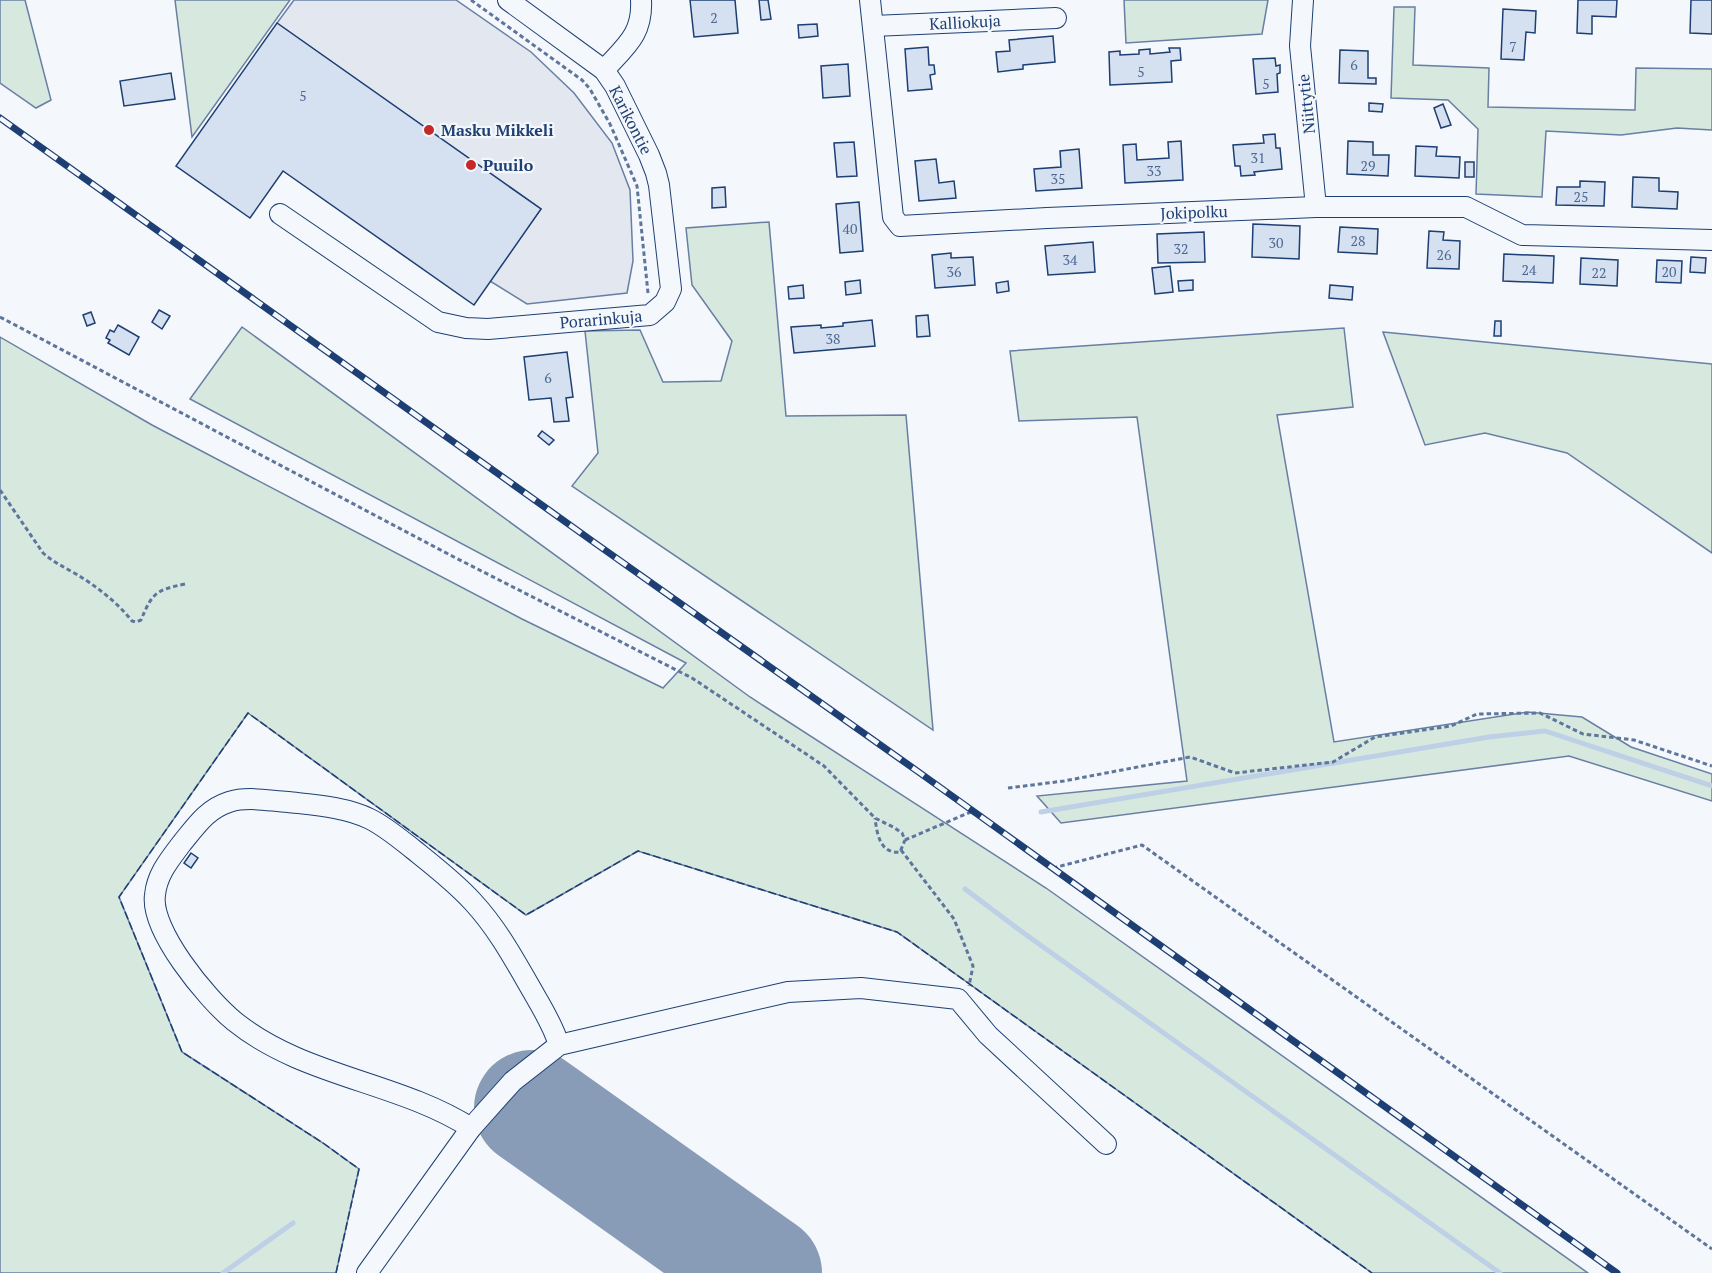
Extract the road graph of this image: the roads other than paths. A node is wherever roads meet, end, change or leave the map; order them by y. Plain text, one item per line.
1 (508, 0) edge
2 (640, 0) edge
3 (870, 0) edge
4 (1303, 0) edge
5 (1056, 18) dead end
6 (873, 26) junction
7 (604, 70) junction
8 (1316, 207) junction
9 (280, 214) dead end
10 (1712, 240) edge
11 (671, 288) joint
12 (559, 1045) junction
13 (471, 1128) junction
14 (1106, 1144) dead end
15 (367, 1273) edge

1 - 7 street, Karikontie
2 - 7 street
3 - 6 street, Jokipolku
4 - 8 street, Niittytie
5 - 6 street, Kalliokuja
6 - 8 street, Jokipolku
7 - 11 street, Karikontie
8 - 10 street, Jokipolku
9 - 11 street, Porarinkuja
12 - 13 street
12 - 13 street
12 - 14 street
13 - 15 street

